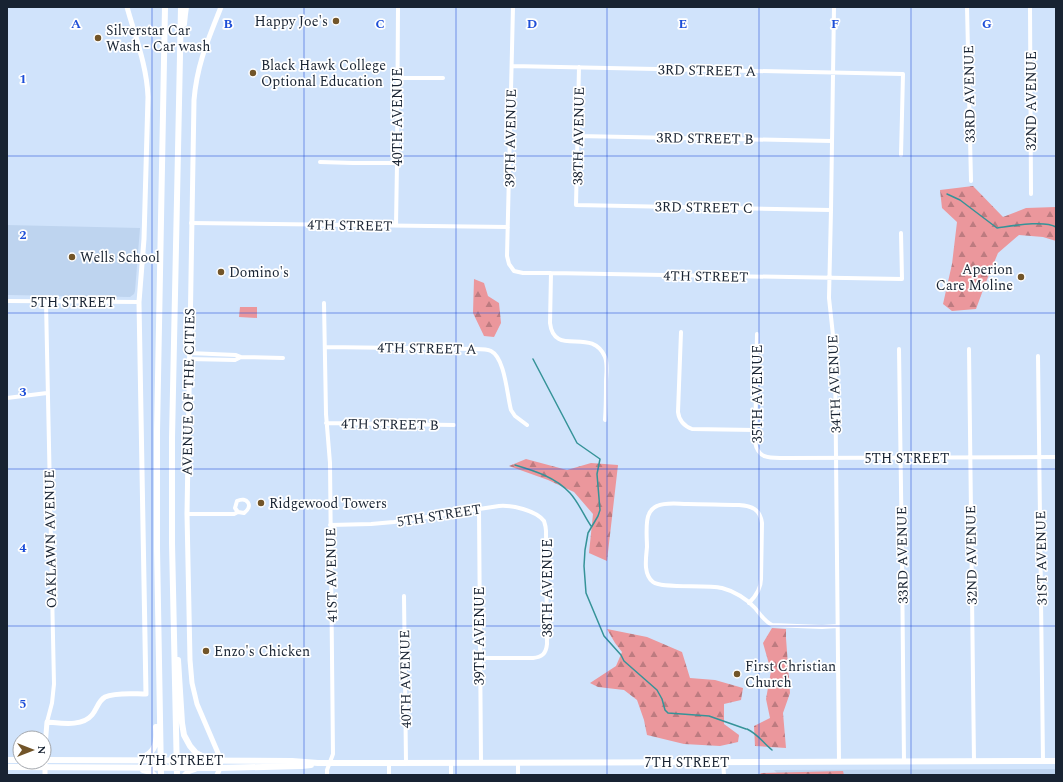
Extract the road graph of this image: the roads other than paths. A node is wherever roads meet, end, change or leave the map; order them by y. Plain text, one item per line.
1 (127, 7) edge
2 (162, 7) edge
3 (165, 7) edge
4 (181, 7) edge
5 (186, 7) edge
6 (221, 7) edge
7 (398, 7) edge
8 (513, 7) edge
9 (834, 7) edge
10 (967, 7) edge
11 (1030, 7) edge
12 (165, 18) junction
13 (512, 66) junction
14 (579, 67) junction
15 (832, 72) junction
16 (398, 78) junction
17 (443, 78) dead end
18 (178, 121) junction
19 (578, 136) junction
20 (832, 141) junction
21 (901, 155) dead end
22 (320, 162) dead end
23 (397, 163) junction
24 (971, 181) dead end
25 (1031, 194) dead end
26 (576, 205) joint
27 (831, 210) junction
28 (191, 223) junction
29 (396, 226) junction
30 (508, 227) junction
31 (901, 233) dead end
32 (512, 269) joint
33 (551, 273) junction
34 (829, 278) junction
35 (7, 301) edge
36 (46, 302) junction
37 (139, 302) junction
38 (324, 303) dead end
39 (680, 332) dead end
40 (757, 334) dead end
41 (324, 347) junction
42 (899, 349) dead end
43 (970, 349) dead end
44 (189, 356) junction
45 (1038, 356) dead end
46 (283, 358) dead end
47 (47, 393) junction
48 (7, 398) edge
49 (605, 420) dead end
50 (326, 423) junction
51 (454, 425) dead end
52 (527, 425) dead end
53 (755, 430) junction
54 (759, 453) joint
55 (1040, 457) junction
56 (1056, 457) edge
57 (836, 458) junction
58 (901, 458) junction
59 (970, 458) junction
60 (479, 509) junction
61 (238, 512) dead end
62 (186, 514) junction
63 (544, 521) joint
64 (330, 525) junction
65 (404, 596) dead end
66 (749, 603) junction
67 (174, 620) junction
68 (838, 626) junction
69 (479, 658) junction
70 (159, 663) junction
71 (47, 722) junction
72 (46, 730) edge
73 (52, 760) edge
74 (135, 760) junction
75 (161, 760) junction
76 (176, 760) junction
77 (217, 760) junction
78 (974, 761) junction
79 (1043, 761) junction
80 (1056, 761) edge
81 (518, 762) junction
82 (723, 762) junction
83 (839, 762) junction
84 (904, 762) junction
85 (318, 763) junction
86 (330, 763) junction
87 (406, 763) junction
88 (451, 763) junction
89 (481, 763) junction
90 (389, 764) junction
91 (161, 767) junction
92 (177, 767) junction
93 (200, 767) junction
94 (52, 768) edge
95 (121, 768) junction
96 (220, 768) junction
97 (154, 775) edge
98 (162, 775) edge
99 (177, 775) edge
100 (185, 775) edge
101 (217, 775) edge
102 (327, 775) edge
103 (389, 775) edge
104 (451, 775) edge
105 (518, 775) edge
106 (724, 775) edge

1 - 37 street
2 - 12 main road
3 - 12 main road
4 - 18 main road, AVENUE OF THE CITIES
5 - 18 main road
6 - 28 street, AVENUE OF THE CITIES
7 - 16 street, 40TH AVENUE
8 - 13 street, 39TH AVENUE
9 - 15 street, 34TH AVENUE
10 - 24 street, 33RD AVENUE
11 - 25 street, 32ND AVENUE
12 - 70 main road
13 - 14 street, 3RD STREET A
13 - 30 street, 39TH AVENUE
14 - 15 street, 3RD STREET A
14 - 19 street, 38TH AVENUE
15 - 20 street, 34TH AVENUE
15 - 21 street, 3RD STREET A
16 - 17 street
16 - 23 street, 40TH AVENUE
18 - 67 main road, AVENUE OF THE CITIES
19 - 20 street, 3RD STREET B
19 - 26 street, 38TH AVENUE
20 - 27 street, 34TH AVENUE
22 - 23 street
23 - 29 street, 40TH AVENUE
26 - 27 street, 3RD STREET C
27 - 34 street, 34TH AVENUE
28 - 29 street, 4TH STREET
28 - 44 street, AVENUE OF THE CITIES
29 - 30 street, 4TH STREET
30 - 32 street, 39TH AVENUE
31 - 34 street, 4TH STREET
32 - 33 street, 4TH STREET
33 - 34 street, 4TH STREET
33 - 49 street
34 - 57 street, 34TH AVENUE
35 - 36 street, 5TH STREET
36 - 37 street, 5TH STREET
36 - 47 street, OAKLAWN AVENUE
37 - 71 street
38 - 41 street, 41ST AVENUE
39 - 53 street
40 - 53 street, 35TH AVENUE
41 - 50 street, 41ST AVENUE
41 - 52 street, 4TH STREET A
42 - 58 street, 33RD AVENUE
43 - 59 street, 32ND AVENUE
44 - 46 street
44 - 62 street, AVENUE OF THE CITIES
45 - 55 street, 31ST AVENUE
47 - 48 street
47 - 71 street, OAKLAWN AVENUE
50 - 51 street, 4TH STREET B
50 - 64 street, 41ST AVENUE
53 - 54 street, 35TH AVENUE
54 - 57 street, 5TH STREET
55 - 56 street, 5TH STREET
55 - 59 street, 5TH STREET
55 - 79 street, 31ST AVENUE
57 - 58 street, 5TH STREET
57 - 68 street, 34TH AVENUE
58 - 59 street, 5TH STREET
58 - 84 street, 33RD AVENUE
59 - 78 street, 32ND AVENUE
60 - 63 street, 5TH STREET
60 - 64 street, 5TH STREET
60 - 69 street, 39TH AVENUE
61 - 62 street
62 - 77 street, AVENUE OF THE CITIES
63 - 69 street, 38TH AVENUE
64 - 86 street, 41ST AVENUE
65 - 87 street, 40TH AVENUE
66 - 66 street
66 - 68 street
67 - 76 main road, AVENUE OF THE CITIES
67 - 77 main road
68 - 83 street, 34TH AVENUE
69 - 89 street, 39TH AVENUE
70 - 74 main road
70 - 75 main road
71 - 72 street, OAKLAWN AVENUE
73 - 74 main road, 7TH STREET
74 - 75 main road, 7TH STREET
75 - 76 main road, 7TH STREET
75 - 91 main road
76 - 77 main road, 7TH STREET
76 - 92 main road, AVENUE OF THE CITIES
77 - 85 main road, 7TH STREET
77 - 96 street, AVENUE OF THE CITIES
78 - 79 main road, 7TH STREET
78 - 84 main road, 7TH STREET
79 - 80 main road, 7TH STREET
81 - 82 main road, 7TH STREET
81 - 89 main road, 7TH STREET
81 - 105 street
82 - 83 main road, 7TH STREET
82 - 106 street
83 - 84 main road, 7TH STREET
85 - 86 main road, 7TH STREET
85 - 96 main road, 7TH STREET
86 - 90 main road, 7TH STREET
86 - 102 street, 41ST AVENUE
87 - 88 main road, 7TH STREET
87 - 90 main road, 7TH STREET
88 - 89 main road, 7TH STREET
88 - 104 street
90 - 103 street
91 - 92 main road, 7TH STREET
91 - 95 main road, 7TH STREET
91 - 98 main road
92 - 93 main road, 7TH STREET
92 - 99 main road, AVENUE OF THE CITIES
93 - 96 main road, 7TH STREET
93 - 100 main road
94 - 95 main road, 7TH STREET
95 - 97 main road
96 - 101 street, AVENUE OF THE CITIES

